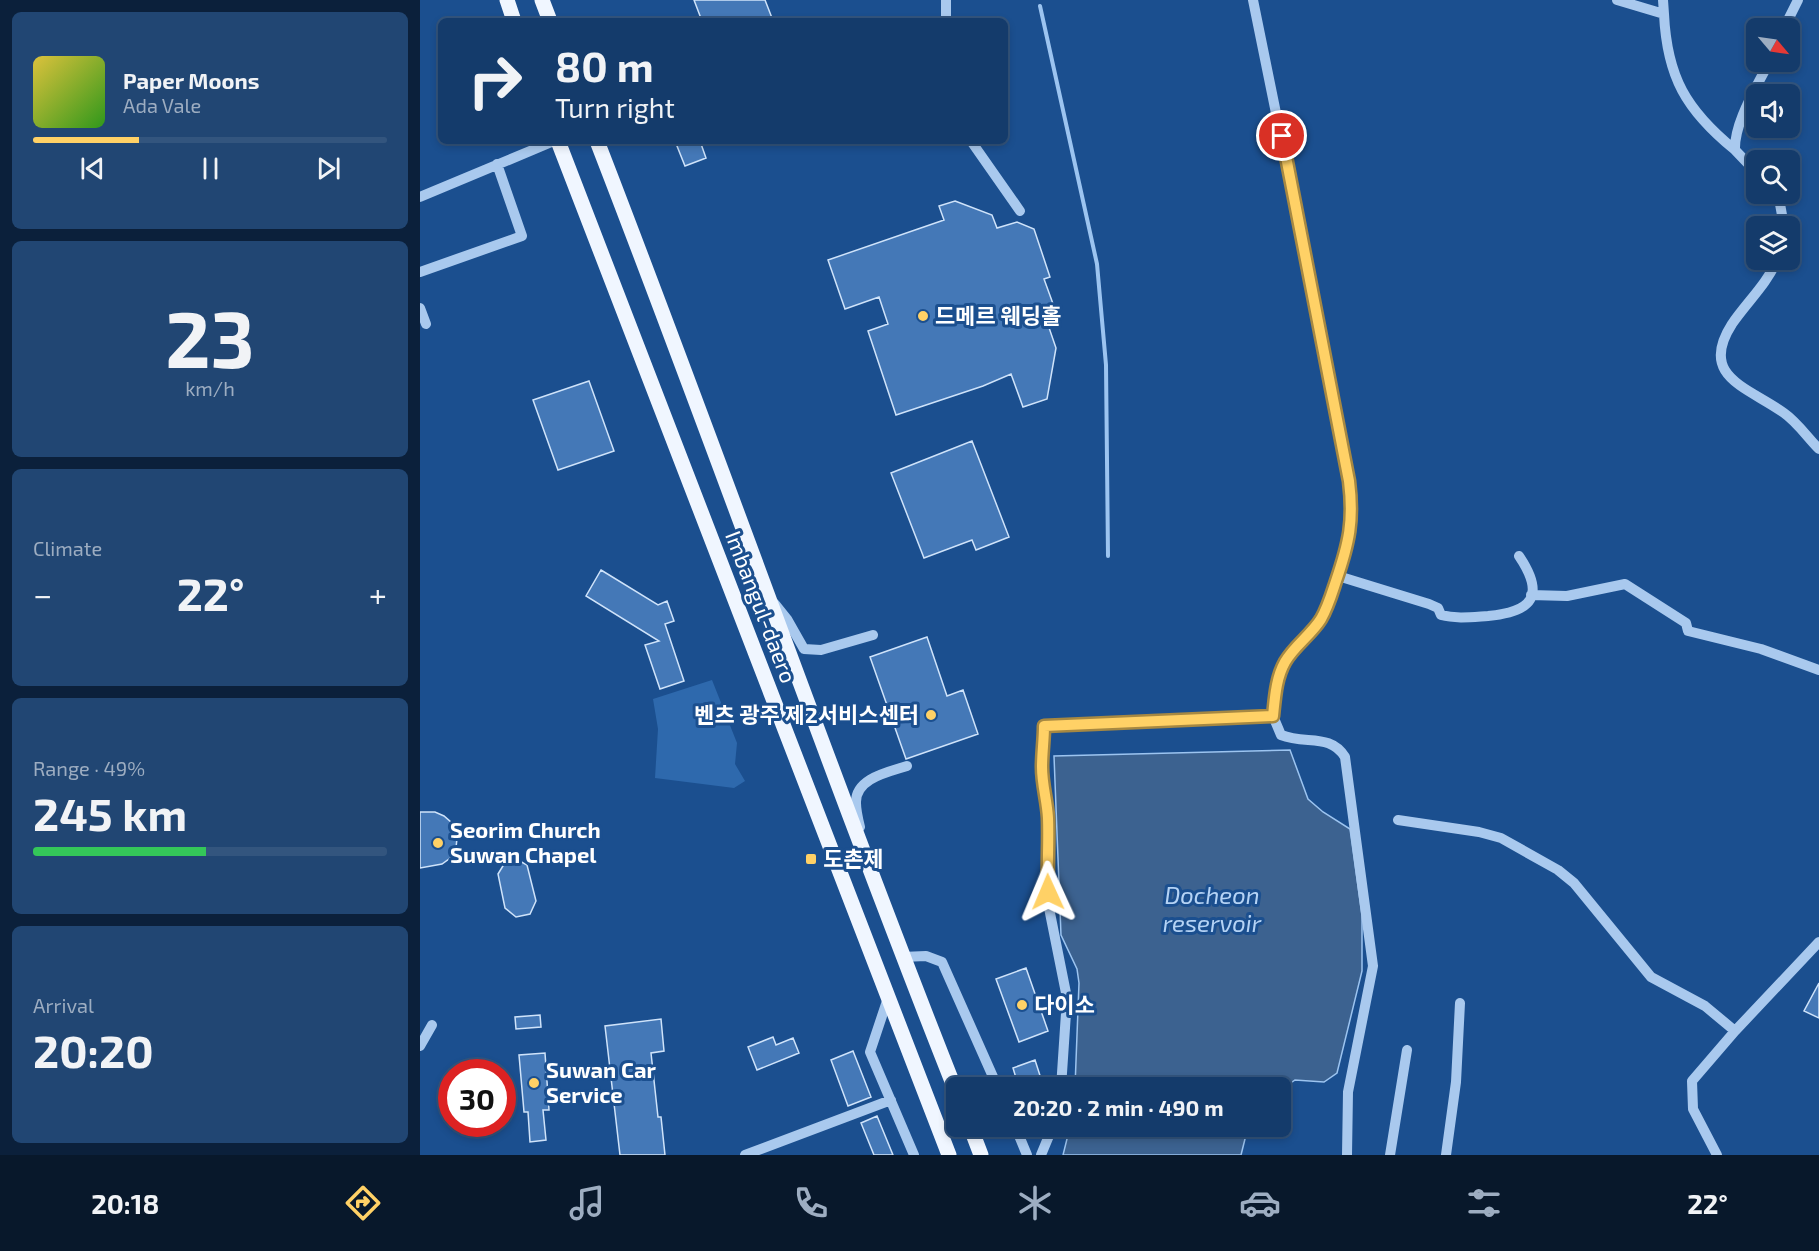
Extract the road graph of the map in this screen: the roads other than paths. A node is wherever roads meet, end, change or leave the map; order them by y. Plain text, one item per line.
1 (507, 0) edge
2 (542, 0) edge
3 (946, 0) edge
4 (1253, 0) edge
5 (1617, 0) edge
6 (1663, 0) edge
7 (1798, 0) edge
8 (1664, 14) junction
9 (513, 18) edge
10 (549, 18) edge
11 (946, 18) edge
12 (1789, 18) edge
13 (1764, 72) edge
14 (548, 144) edge
15 (557, 144) edge
16 (598, 144) edge
17 (973, 144) edge
18 (1735, 150) junction
19 (1746, 162) edge
20 (497, 164) junction
21 (420, 197) edge
22 (1020, 211) dead end
23 (1772, 270) edge
24 (420, 272) edge
25 (420, 308) edge
26 (426, 324) dead end
27 (1819, 449) edge
28 (1520, 556) dead end
29 (1338, 576) junction
30 (1532, 595) junction
31 (770, 598) junction
32 (873, 634) dead end
33 (1819, 670) edge
34 (1273, 716) junction
35 (907, 766) dead end
36 (1398, 820) dead end
37 (863, 851) junction
38 (1819, 942) edge
39 (902, 957) junction
40 (888, 998) junction
41 (1460, 1003) dead end
42 (432, 1025) dead end
43 (1735, 1031) junction
44 (420, 1046) edge
45 (1407, 1050) dead end
46 (950, 1077) edge
47 (993, 1077) edge
48 (1062, 1077) edge
49 (891, 1100) junction
50 (974, 1137) edge
51 (1020, 1137) edge
52 (1048, 1137) edge
53 (745, 1155) edge
54 (914, 1155) edge
55 (949, 1155) edge
56 (981, 1155) edge
57 (1027, 1155) edge
58 (1041, 1155) edge
59 (1347, 1155) edge
60 (1390, 1155) edge
61 (1446, 1155) edge
62 (1717, 1155) edge

1 - 9 main road
2 - 10 main road
3 - 11 street
4 - 29 street
5 - 8 street
6 - 8 street
7 - 12 street
8 - 18 street
13 - 18 street
14 - 20 street
15 - 40 main road, Imbangul-daero
16 - 31 main road, Imbangul-daero
17 - 22 street
18 - 19 street
20 - 21 street
20 - 24 street
23 - 27 street
25 - 26 street
28 - 30 street
29 - 30 street
29 - 34 street
30 - 33 street
31 - 32 street
31 - 37 main road, Imbangul-daero
34 - 48 street
34 - 59 street
35 - 37 street
36 - 43 street
37 - 39 main road, Imbangul-daero
38 - 43 street
39 - 46 main road, Imbangul-daero
39 - 47 street
40 - 49 street
40 - 55 main road, Imbangul-daero
41 - 61 street
42 - 44 street
43 - 62 street
45 - 60 street
49 - 53 street
49 - 54 street
50 - 56 main road
51 - 57 street
52 - 58 street

